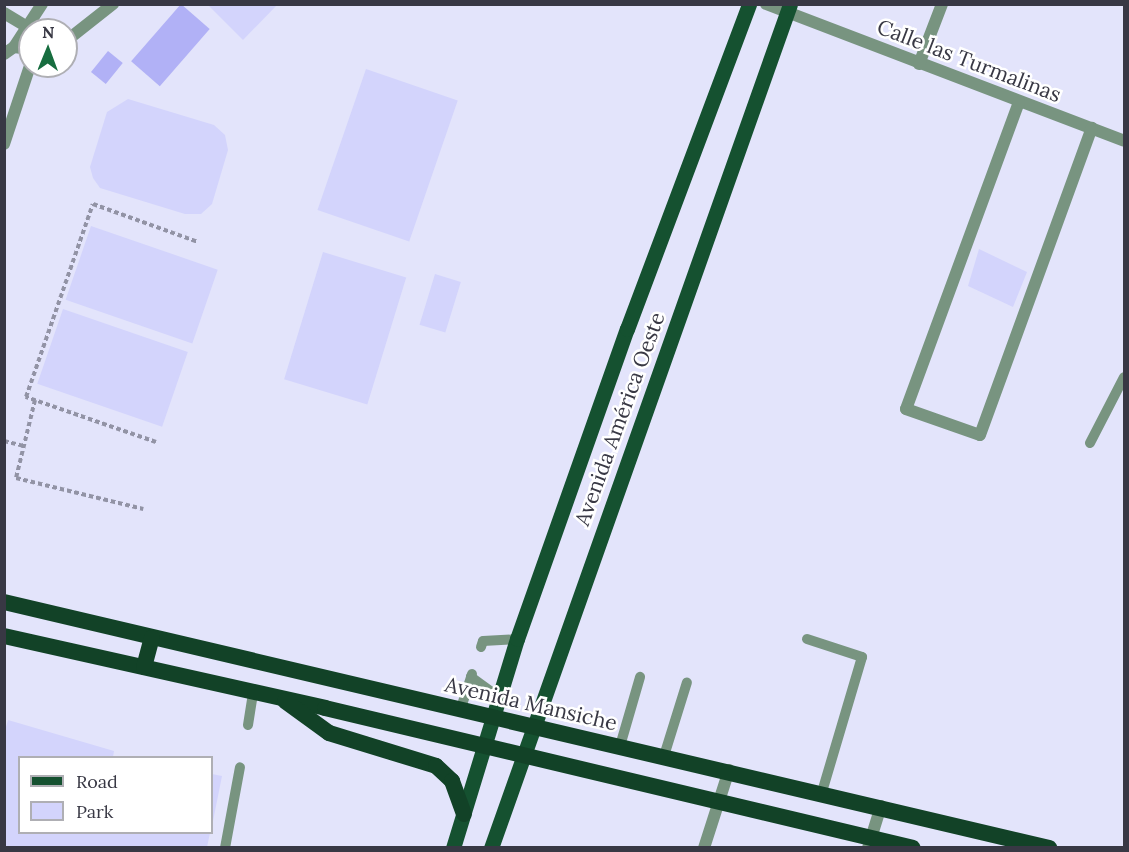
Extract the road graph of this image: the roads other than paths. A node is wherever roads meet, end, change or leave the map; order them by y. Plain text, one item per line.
1 (42, 4) edge
2 (113, 4) edge
3 (749, 4) edge
4 (766, 4) edge
5 (942, 4) edge
6 (788, 9) edge
7 (4, 14) edge
8 (33, 18) edge
9 (18, 22) edge
10 (78, 32) edge
11 (919, 63) junction
12 (26, 78) edge
13 (1019, 102) junction
14 (1092, 128) junction
15 (1125, 141) edge
16 (4, 144) edge
17 (1125, 377) edge
18 (1090, 443) dead end
19 (4, 602) edge
20 (4, 636) edge
21 (152, 638) junction
22 (517, 639) junction
23 (807, 639) dead end
24 (481, 647) dead end
25 (239, 658) junction
26 (144, 667) junction
27 (640, 677) dead end
28 (331, 680) junction
29 (687, 682) dead end
30 (232, 687) junction
31 (253, 692) junction
32 (279, 697) junction
33 (499, 697) junction
34 (325, 708) junction
35 (460, 711) junction
36 (493, 719) junction
37 (248, 726) dead end
38 (533, 728) junction
39 (484, 745) junction
40 (620, 746) junction
41 (524, 754) junction
42 (664, 756) junction
43 (240, 767) dead end
44 (729, 770) junction
45 (822, 792) junction
46 (720, 801) junction
47 (881, 806) junction
48 (464, 813) junction
49 (870, 843) edge
50 (1014, 843) edge
51 (225, 848) edge
52 (453, 848) edge
53 (491, 848) edge
54 (704, 848) edge
55 (913, 848) edge
56 (1049, 848) edge

1 - 8 street
2 - 10 street
3 - 22 main road, Avenida América Oeste
4 - 6 street, Calle las Turmalinas
5 - 11 street
6 - 11 street, Calle las Turmalinas
6 - 38 main road, Avenida América Oeste
7 - 9 street
11 - 13 street, Calle las Turmalinas
12 - 16 street
13 - 14 street, Calle las Turmalinas
13 - 14 street
14 - 15 street, Calle las Turmalinas
17 - 18 lane
19 - 21 highway, Avenida Mansiche
20 - 26 highway
21 - 25 highway, Avenida Mansiche
21 - 26 highway
22 - 24 lane
22 - 33 main road, Avenida América Oeste
23 - 45 lane
25 - 28 highway, Avenida Mansiche
25 - 30 highway
26 - 30 highway
27 - 40 lane
28 - 34 highway
28 - 35 highway, Avenida Mansiche
29 - 42 lane
30 - 31 highway
31 - 32 highway
31 - 37 lane
32 - 34 highway
32 - 48 highway
33 - 35 lane
33 - 36 main road, Avenida América Oeste
34 - 39 highway
35 - 36 highway, Avenida Mansiche
36 - 38 highway, Avenida Mansiche
36 - 39 main road, Avenida América Oeste
38 - 40 highway, Avenida Mansiche
38 - 41 main road, Avenida América Oeste
39 - 41 highway
39 - 48 main road, Avenida América Oeste
40 - 42 highway, Avenida Mansiche
41 - 46 highway
41 - 53 main road, Avenida América Oeste
42 - 44 highway, Avenida Mansiche
43 - 51 lane
44 - 45 highway, Avenida Mansiche
44 - 46 street
45 - 47 highway, Avenida Mansiche
46 - 49 highway
46 - 54 street
47 - 49 street
47 - 50 highway, Avenida Mansiche
48 - 52 main road, Avenida América Oeste
49 - 55 highway
50 - 56 highway, Avenida Mansiche

